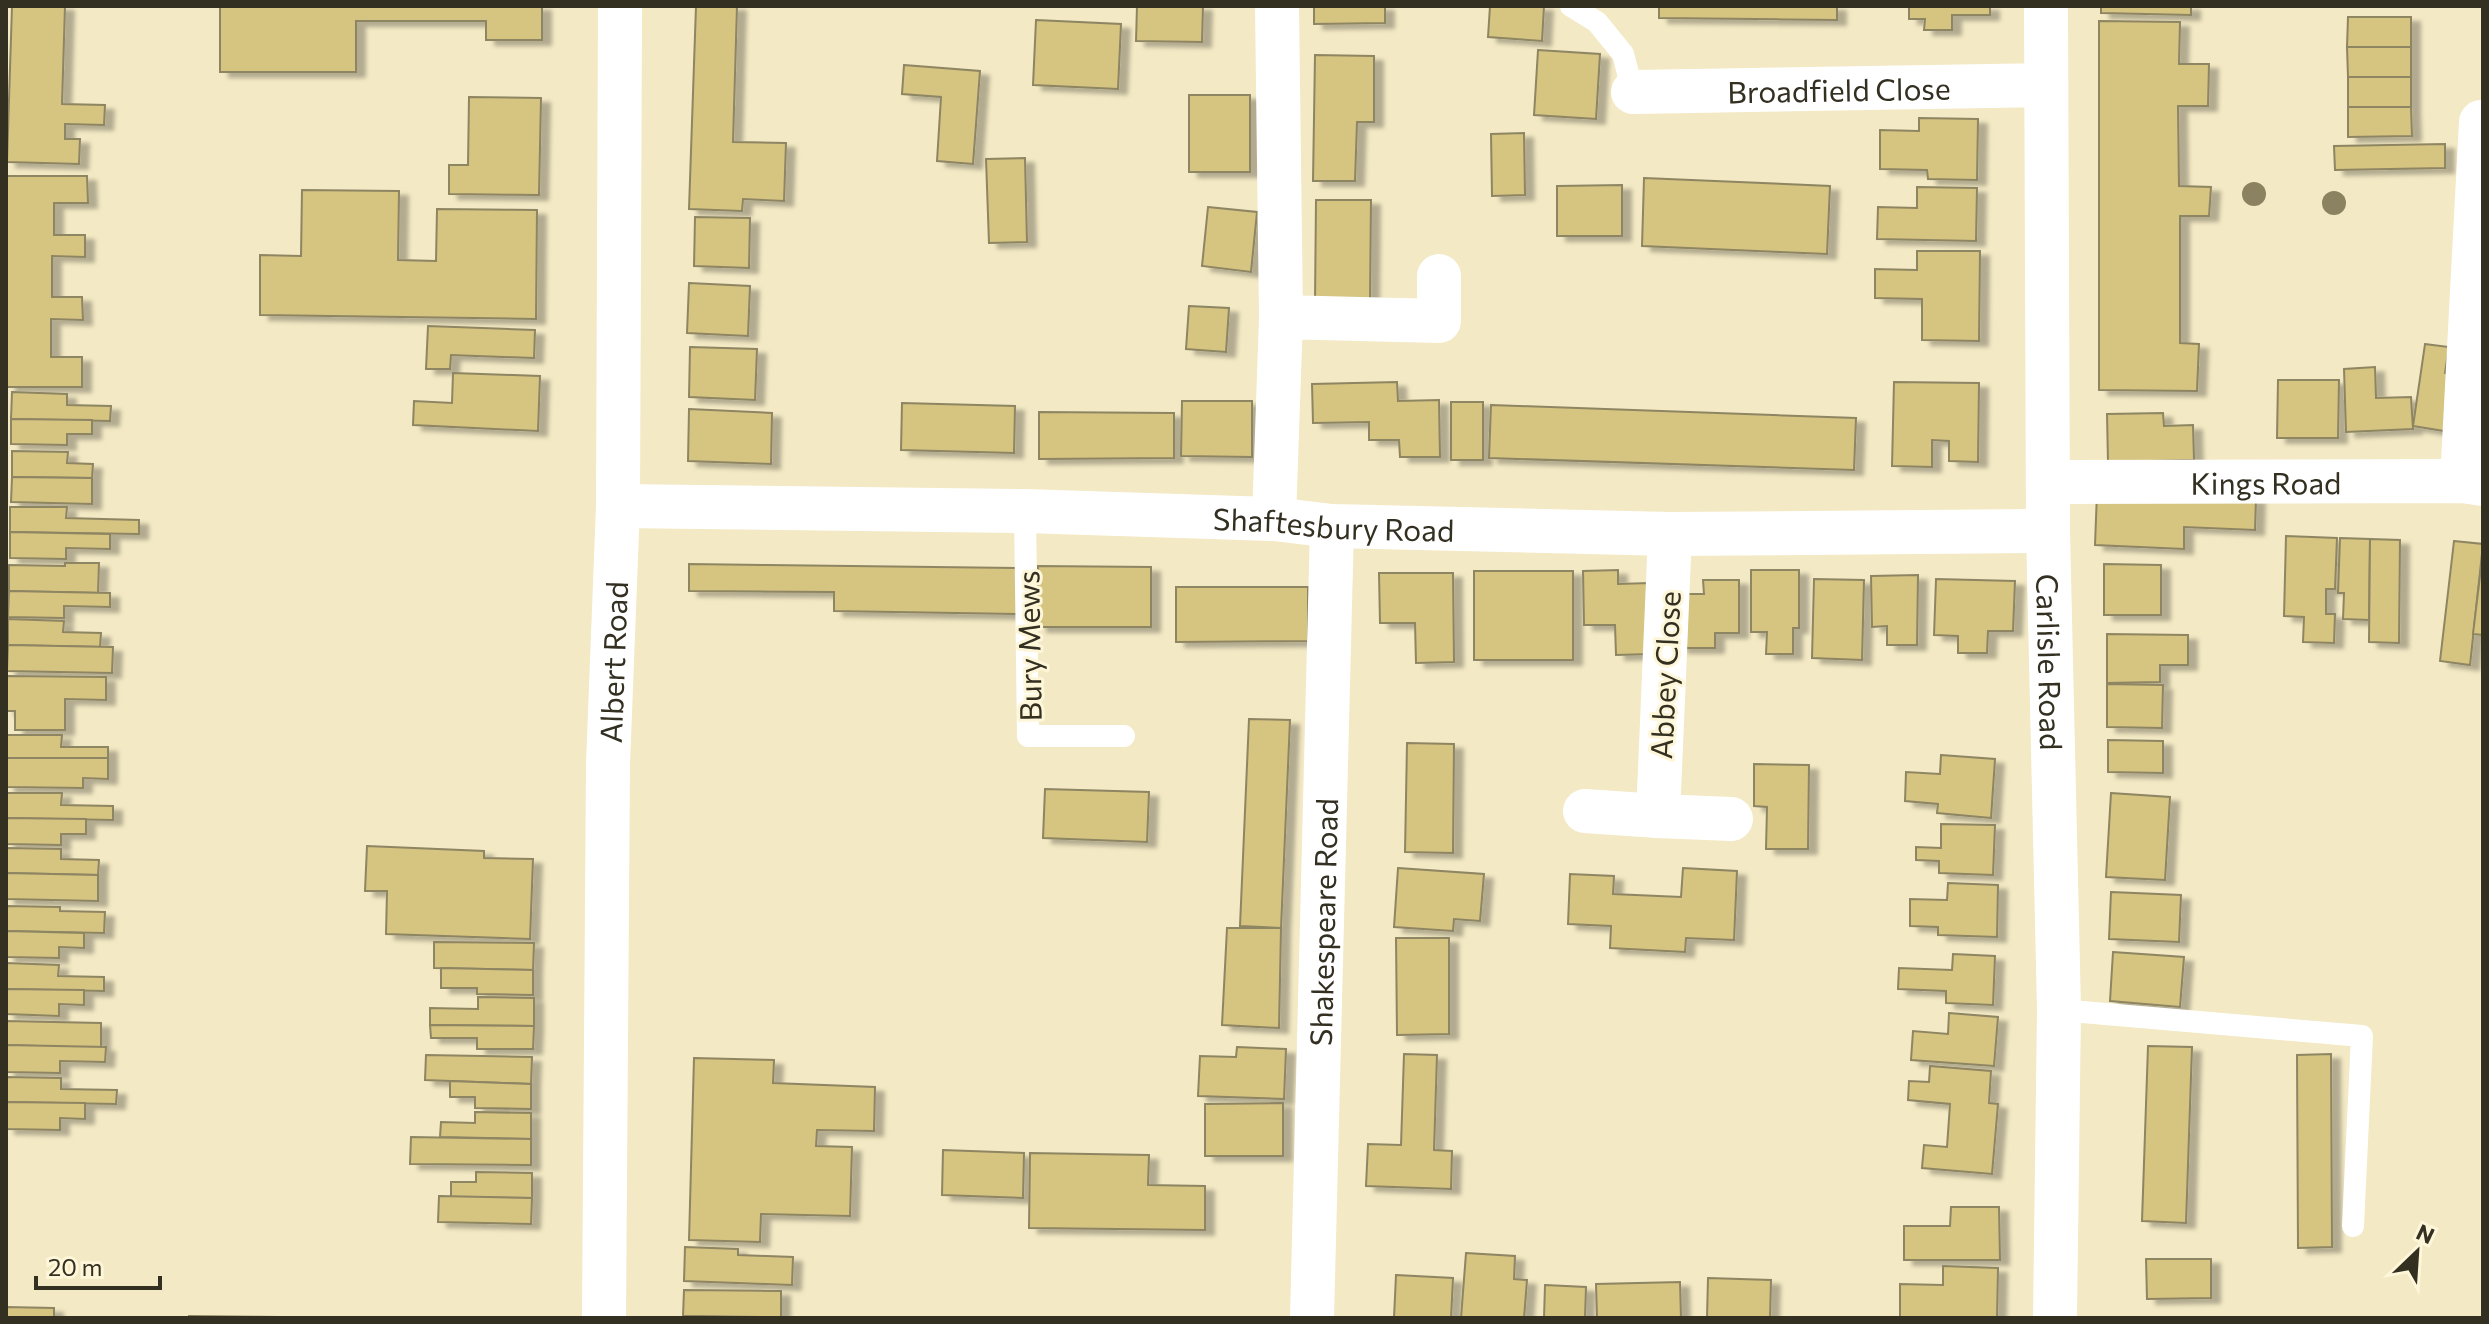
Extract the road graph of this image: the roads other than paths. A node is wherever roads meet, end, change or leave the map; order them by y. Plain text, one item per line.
1 (620, 6) edge
2 (1277, 6) edge
3 (1571, 6) edge
4 (2046, 6) edge
5 (2045, 85) junction
6 (1633, 92) joint
7 (2481, 122) edge
8 (2479, 201) edge
9 (1439, 276) dead end
10 (1281, 317) junction
11 (2048, 482) junction
12 (2473, 482) edge
13 (618, 506) junction
14 (1025, 511) junction
15 (1274, 519) junction
16 (1332, 526) junction
17 (2048, 531) junction
18 (1670, 534) junction
19 (1124, 736) dead end
20 (1585, 811) dead end
21 (1658, 816) junction
22 (1731, 819) dead end
23 (2059, 1010) junction
24 (2353, 1226) dead end
25 (604, 1318) edge
26 (1312, 1318) edge
27 (2055, 1318) edge

1 - 13 street, Albert Road
2 - 10 street
3 - 6 lane
4 - 5 street, Carlisle Road
5 - 6 street, Broadfield Close
5 - 11 street, Carlisle Road
7 - 8 street
8 - 12 street
9 - 10 street
10 - 15 street
11 - 12 street, Kings Road
11 - 17 street, Carlisle Road
13 - 14 street, Shaftesbury Road
13 - 25 street, Albert Road
14 - 15 street, Shaftesbury Road
14 - 19 lane, Bury Mews
15 - 16 street, Shaftesbury Road
16 - 18 street, Shaftesbury Road
16 - 26 street, Shakespeare Road
17 - 18 street, Shaftesbury Road
17 - 23 street, Carlisle Road
18 - 21 street, Abbey Close
20 - 21 street
21 - 22 street
23 - 24 lane
23 - 27 street, Carlisle Road

